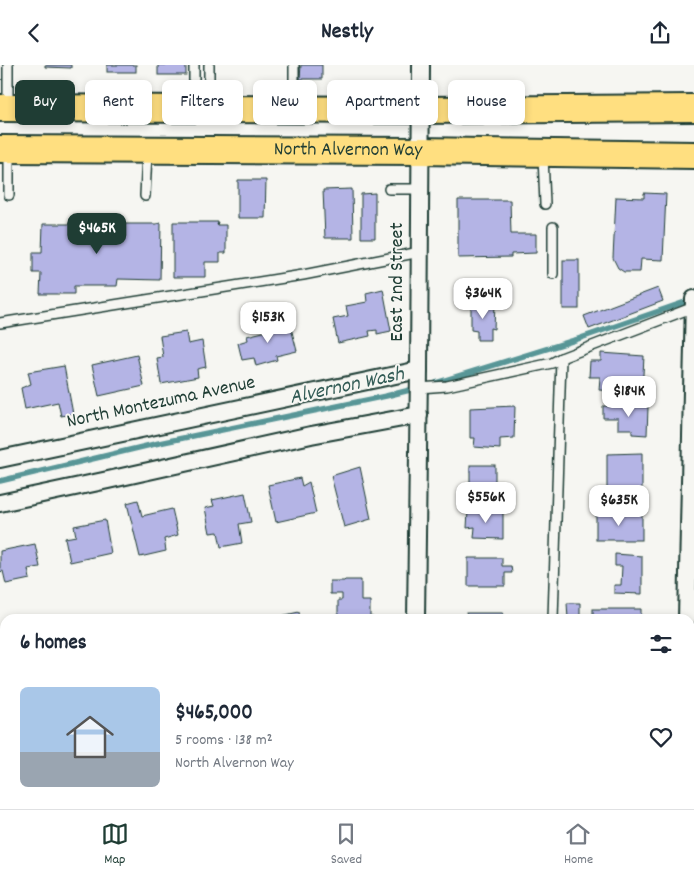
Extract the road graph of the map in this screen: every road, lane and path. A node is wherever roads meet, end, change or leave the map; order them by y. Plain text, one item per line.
1 (8, 65) edge
2 (194, 65) edge
3 (209, 65) edge
4 (294, 65) edge
5 (421, 65) edge
6 (197, 80) edge
7 (207, 80) edge
8 (294, 80) edge
9 (421, 80) edge
10 (4, 108) edge
11 (694, 108) edge
12 (162, 109) edge
13 (438, 110) edge
14 (420, 125) edge
15 (4, 149) edge
16 (147, 150) junction
17 (420, 151) junction
18 (543, 153) junction
19 (694, 155) edge
20 (389, 189) dead end
21 (420, 189) junction
22 (9, 195) dead end
23 (145, 196) dead end
24 (545, 204) dead end
25 (553, 227) dead end
26 (420, 252) junction
27 (553, 273) dead end
28 (694, 299) edge
29 (694, 307) edge
30 (0, 323) edge
31 (694, 343) edge
32 (561, 358) junction
33 (420, 371) junction
34 (419, 388) junction
35 (419, 415) junction
36 (0, 459) edge
37 (0, 503) edge
38 (416, 614) edge
39 (553, 614) edge
40 (687, 614) edge

1 - 10 lane
2 - 6 lane
3 - 7 lane
4 - 8 lane
5 - 9 street, East 2nd Street
10 - 12 main road, North Alvernon Way
11 - 13 main road, North Alvernon Way
14 - 17 street, East 2nd Street
15 - 16 main road, North Alvernon Way
15 - 22 lane
16 - 17 main road, North Alvernon Way
16 - 23 lane
17 - 18 main road, North Alvernon Way
17 - 21 street, East 2nd Street
18 - 19 main road, North Alvernon Way
18 - 24 lane
20 - 21 lane
21 - 26 street, East 2nd Street
25 - 27 lane
26 - 30 lane
26 - 33 street, East 2nd Street
28 - 29 street
29 - 31 street
29 - 32 lane
31 - 40 street
32 - 34 lane
32 - 39 lane
33 - 34 street, East 2nd Street
33 - 36 street, North Montezuma Avenue
34 - 35 street, East 2nd Street
35 - 37 street
35 - 38 street, East 2nd Street

